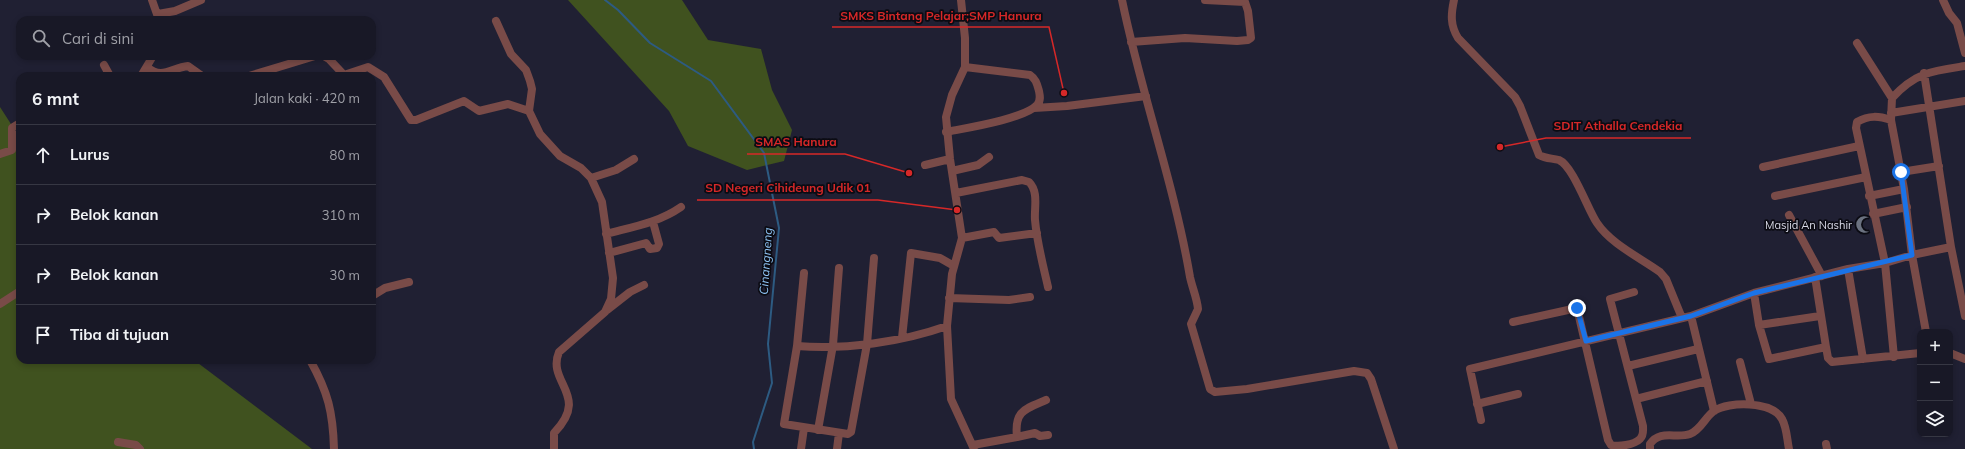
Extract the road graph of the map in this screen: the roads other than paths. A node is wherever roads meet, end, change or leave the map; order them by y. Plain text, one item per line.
1 (152, 0) edge
2 (201, 0) edge
3 (961, 0) edge
4 (1122, 0) edge
5 (1205, 0) edge
6 (1454, 0) edge
7 (1943, 0) edge
8 (159, 16) edge
9 (162, 16) edge
10 (496, 20) dead end
11 (1131, 42) junction
12 (1857, 43) dead end
13 (1965, 53) edge
14 (151, 60) edge
15 (302, 60) edge
16 (330, 60) edge
17 (104, 65) dead end
18 (1965, 66) edge
19 (147, 67) junction
20 (965, 67) junction
21 (108, 72) edge
22 (144, 72) edge
23 (153, 72) edge
24 (166, 72) edge
25 (196, 72) edge
26 (262, 72) edge
27 (341, 72) edge
28 (353, 72) edge
29 (376, 72) edge
30 (376, 72) edge
31 (1924, 73) junction
32 (1146, 96) junction
33 (1892, 98) junction
34 (1965, 101) edge
35 (1929, 106) junction
36 (1034, 108) junction
37 (529, 111) junction
38 (1891, 116) junction
39 (16, 126) edge
40 (946, 132) junction
41 (1859, 146) junction
42 (0, 154) edge
43 (989, 158) dead end
44 (634, 159) dead end
45 (950, 159) junction
46 (925, 164) dead end
47 (1939, 166) junction
48 (1763, 167) dead end
49 (952, 171) junction
50 (1901, 172) junction
51 (1866, 177) junction
52 (590, 178) junction
53 (1904, 188) junction
54 (956, 193) junction
55 (1775, 196) dead end
56 (1869, 196) junction
57 (681, 207) dead end
58 (1907, 207) junction
59 (1873, 214) junction
60 (1789, 215) dead end
61 (653, 222) junction
62 (1037, 233) junction
63 (606, 234) junction
64 (962, 238) junction
65 (1951, 247) junction
66 (609, 253) junction
67 (1912, 255) junction
68 (874, 258) dead end
69 (1885, 263) junction
70 (954, 266) junction
71 (839, 268) dead end
72 (1848, 269) junction
73 (804, 273) dead end
74 (1818, 277) junction
75 (409, 282) dead end
76 (644, 285) dead end
77 (1048, 287) dead end
78 (1634, 292) dead end
79 (1754, 293) junction
80 (16, 294) edge
81 (376, 294) edge
82 (1030, 297) dead end
83 (949, 298) junction
84 (0, 304) edge
85 (605, 312) junction
86 (1691, 316) junction
87 (1820, 316) junction
88 (1965, 316) edge
89 (1682, 318) junction
90 (1513, 322) dead end
91 (1759, 325) junction
92 (947, 326) junction
93 (1925, 329) edge
94 (1619, 332) junction
95 (902, 338) junction
96 (1586, 341) junction
97 (867, 344) junction
98 (833, 345) junction
99 (797, 346) junction
100 (1826, 347) junction
101 (1698, 349) junction
102 (1917, 353) edge
103 (1953, 354) edge
104 (1894, 357) junction
105 (1863, 359) junction
106 (1965, 359) edge
107 (1740, 362) dead end
108 (312, 364) edge
109 (1628, 366) junction
110 (1707, 381) junction
111 (1518, 394) dead end
112 (1636, 399) junction
113 (1046, 400) dead end
114 (1476, 404) junction
115 (1751, 404) junction
116 (1714, 411) junction
117 (1481, 420) dead end
118 (804, 428) junction
119 (818, 430) junction
120 (839, 433) junction
121 (1048, 435) dead end
122 (1017, 437) junction
123 (118, 442) dead end
124 (973, 447) edge
125 (140, 449) edge
126 (334, 449) edge
127 (554, 449) edge
128 (801, 449) edge
129 (837, 449) edge
130 (1394, 449) edge
131 (1650, 449) edge
132 (1789, 449) edge

1 - 8 street
2 - 9 street
3 - 20 street
4 - 11 street
5 - 11 street
6 - 89 street
7 - 13 street
10 - 37 street
11 - 32 street
12 - 33 street
14 - 19 street
15 - 26 street
16 - 27 street
17 - 21 street
18 - 31 street
19 - 22 street
19 - 23 street
20 - 36 street
20 - 40 street
24 - 25 street
28 - 29 street
30 - 37 street
31 - 33 street
31 - 35 street
32 - 36 street
32 - 130 street
33 - 38 street
34 - 35 street
35 - 38 street
35 - 47 street
36 - 40 street
37 - 52 street
38 - 41 street
38 - 50 street
39 - 42 street
40 - 45 street
41 - 48 street
41 - 51 street
43 - 49 street
44 - 52 street
45 - 46 street
45 - 49 street
47 - 50 street
47 - 65 street
49 - 54 street
50 - 53 street
51 - 55 street
51 - 56 street
52 - 63 street
53 - 56 street
53 - 58 street
54 - 62 street
54 - 64 street
56 - 59 street
57 - 61 street
58 - 59 street
58 - 67 street
59 - 69 street
60 - 74 street
61 - 63 street
61 - 66 street
62 - 64 street
62 - 77 street
63 - 66 street
64 - 70 street
65 - 67 street
65 - 88 street
66 - 85 street
67 - 69 street
67 - 93 street
68 - 97 street
69 - 72 street
69 - 104 street
70 - 83 street
70 - 95 street
71 - 98 street
72 - 74 street
72 - 105 street
73 - 99 street
74 - 79 street
74 - 87 street
75 - 81 street
76 - 85 street
78 - 94 street
79 - 86 street
79 - 91 street
80 - 84 street
82 - 83 street
83 - 92 street
85 - 127 street
86 - 89 street
86 - 101 street
87 - 91 street
87 - 100 street
89 - 94 street
90 - 96 street
91 - 100 street
92 - 95 street
92 - 124 street
94 - 96 street
94 - 109 street
95 - 97 street
96 - 112 street
96 - 114 street
97 - 98 street
97 - 120 street
98 - 99 street
98 - 119 street
99 - 118 street
100 - 105 street
101 - 109 street
101 - 110 street
102 - 104 street
103 - 106 street
104 - 105 street
107 - 115 street
108 - 126 street
109 - 112 street
110 - 112 street
110 - 116 street
111 - 114 street
113 - 122 street
114 - 117 street
115 - 116 street
115 - 132 street
116 - 131 street
118 - 119 street
118 - 128 street
119 - 120 street
120 - 129 street
121 - 122 street
122 - 124 street
123 - 125 street

